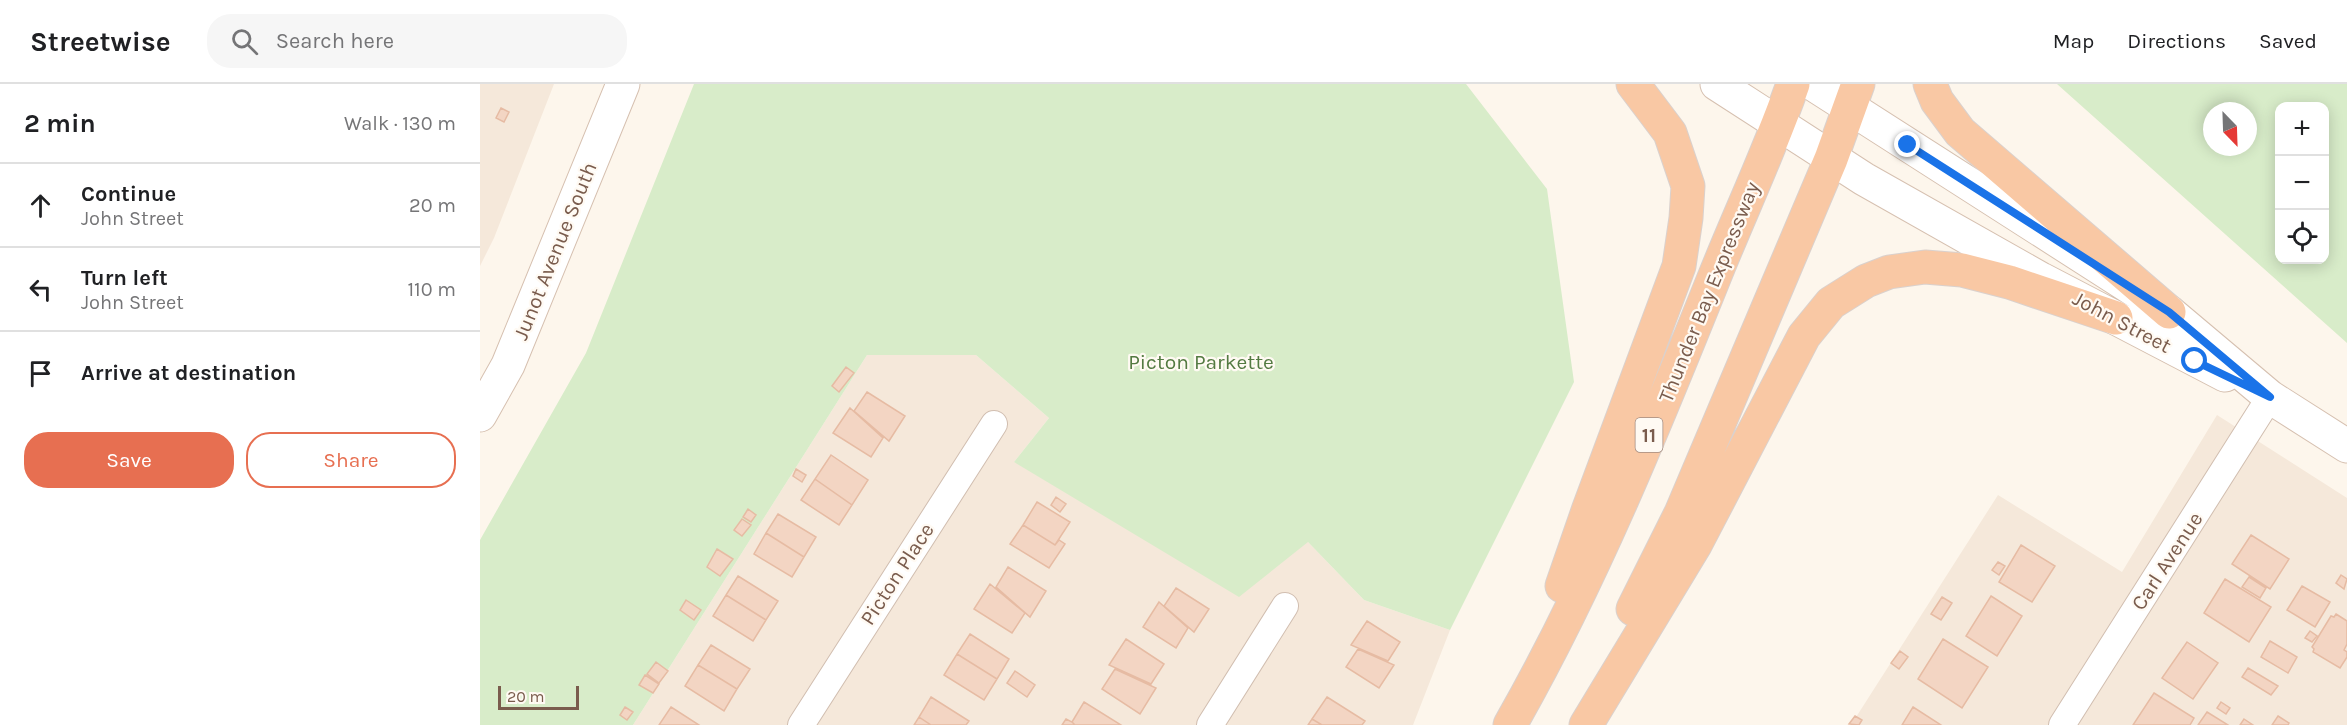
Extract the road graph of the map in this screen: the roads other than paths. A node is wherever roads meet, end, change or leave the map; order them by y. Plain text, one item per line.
1 (623, 84) edge
2 (1633, 84) edge
3 (1718, 84) edge
4 (1793, 84) edge
5 (1813, 84) edge
6 (1930, 84) edge
7 (1854, 96) edge
8 (1779, 124) junction
9 (1831, 159) junction
10 (2169, 312) junction
11 (2116, 318) junction
12 (2270, 397) junction
13 (480, 415) edge
14 (994, 424) dead end
15 (2347, 446) edge
16 (1285, 606) dead end
17 (1517, 714) edge
18 (801, 725) edge
19 (1210, 725) edge
20 (1579, 725) edge
21 (1586, 725) edge
22 (2062, 725) edge

1 - 13 main road, Junot Avenue South
2 - 17 highway
3 - 8 main road, John Street
4 - 8 highway, Thunder Bay Expressway / 11
5 - 7 main road, John Street
6 - 10 highway
7 - 9 highway
7 - 10 main road, John Street
8 - 9 main road, John Street
8 - 17 highway, Thunder Bay Expressway / 11
9 - 11 main road, John Street
9 - 20 highway
10 - 12 main road, John Street
11 - 12 main road, John Street
11 - 21 highway
12 - 15 main road
12 - 22 street, Carl Avenue
14 - 18 street, Picton Place
16 - 19 street

